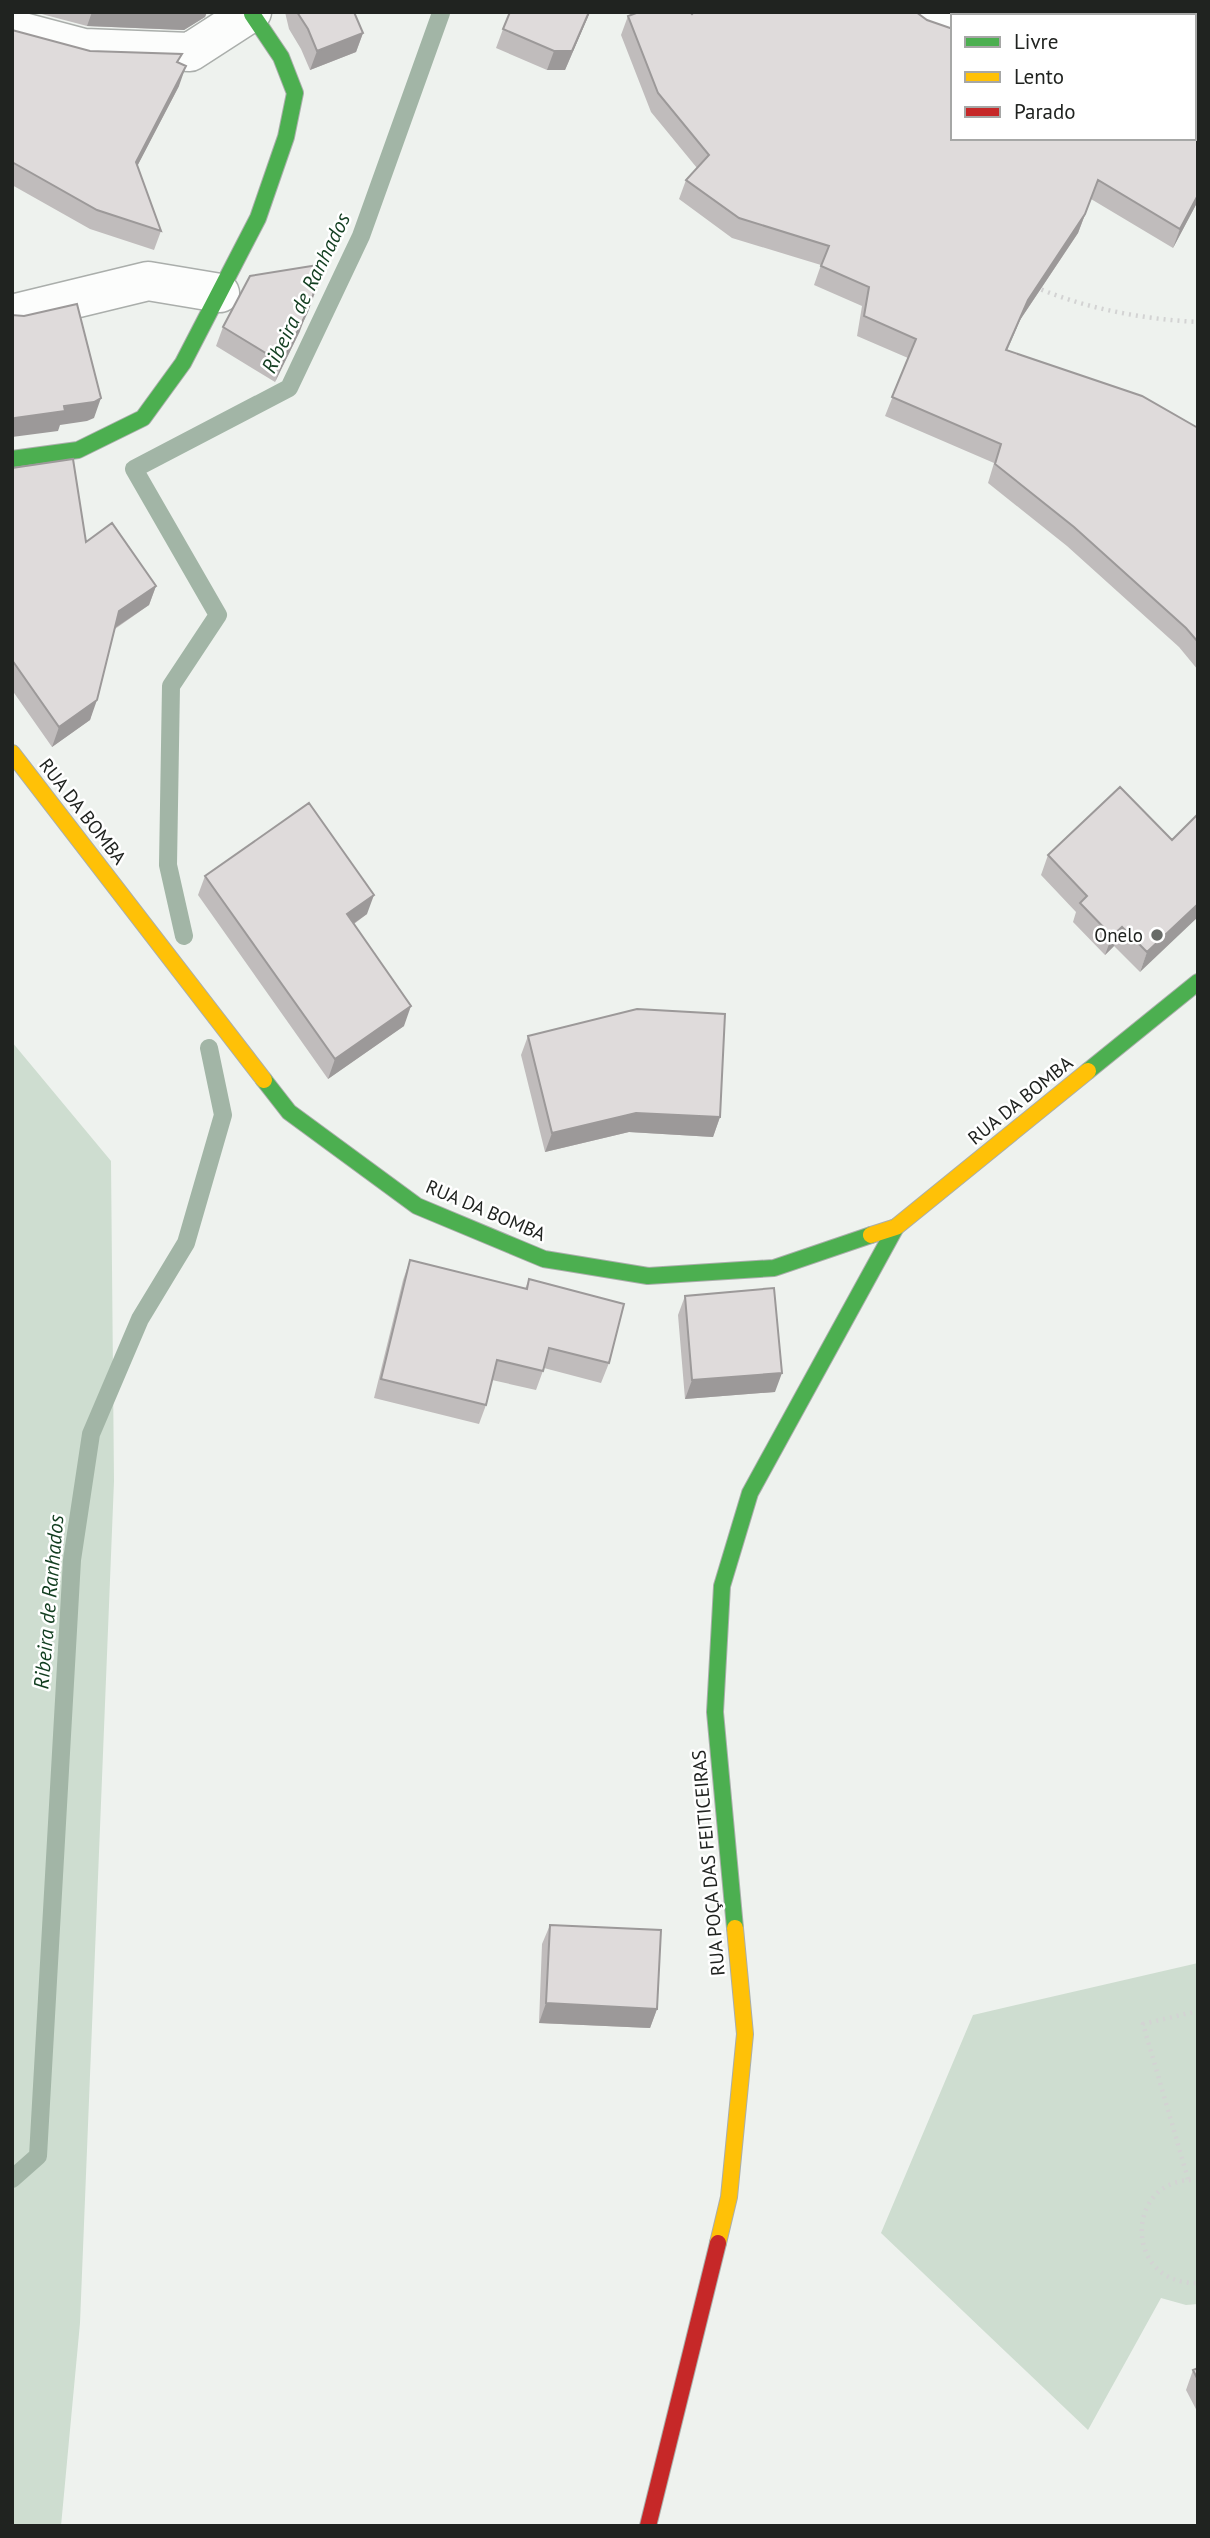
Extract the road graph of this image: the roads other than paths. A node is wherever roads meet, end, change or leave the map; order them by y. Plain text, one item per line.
1 (920, 12) edge
2 (252, 13) edge
3 (951, 27) edge
4 (12, 29) edge
5 (220, 293) junction
6 (12, 314) edge
7 (12, 459) edge
8 (12, 753) edge
9 (1198, 982) edge
10 (1191, 995) edge
11 (896, 1227) junction
12 (648, 2526) edge

1 - 3 street
2 - 4 street
2 - 5 street
5 - 6 street
5 - 7 street
8 - 11 street, RUA DA BOMBA
9 - 10 street, RUA DA BOMBA
10 - 11 street, RUA DA BOMBA
11 - 12 street, RUA POÇA DAS FEITICEIRAS

